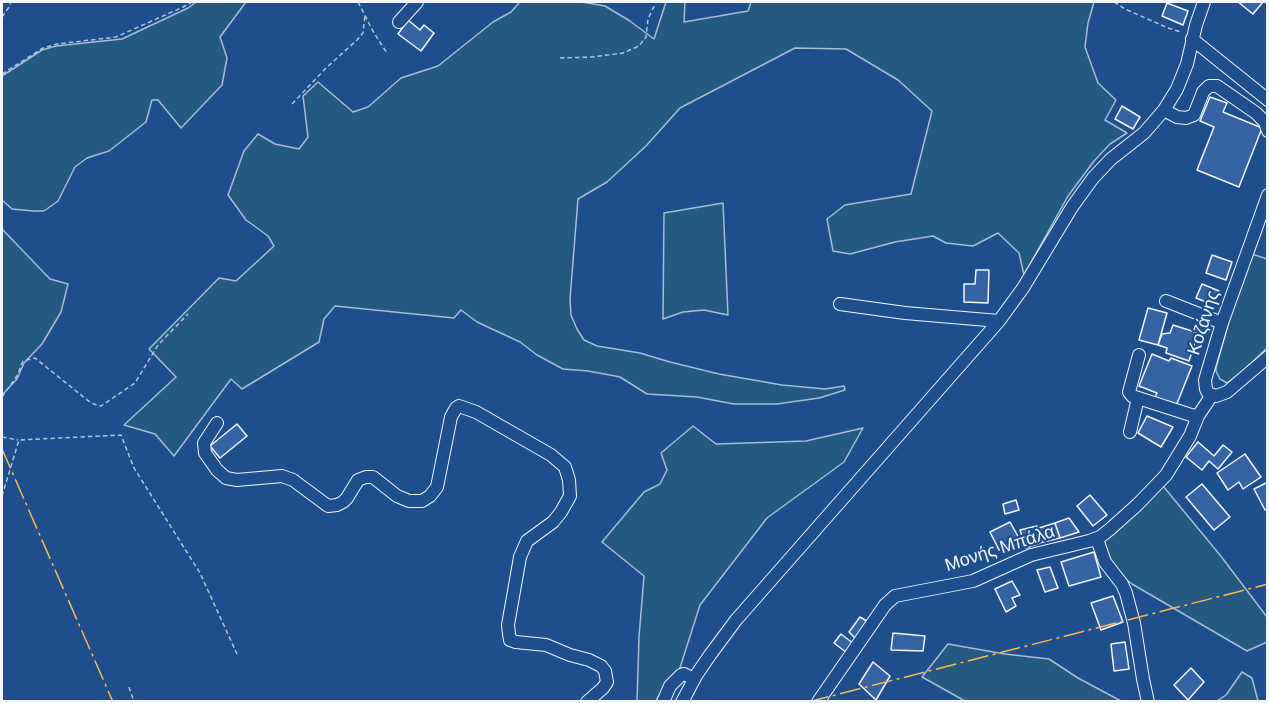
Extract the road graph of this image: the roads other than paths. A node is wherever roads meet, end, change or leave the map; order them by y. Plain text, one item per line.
1 (417, 2) edge
2 (1204, 2) edge
3 (399, 22) dead end
4 (1192, 39) junction
5 (1268, 100) edge
6 (1164, 110) junction
7 (1268, 130) edge
8 (1268, 195) edge
9 (1166, 301) dead end
10 (840, 304) dead end
11 (999, 321) junction
12 (1222, 323) junction
13 (1139, 355) dead end
14 (1268, 357) edge
15 (1212, 395) junction
16 (1138, 398) junction
17 (1198, 416) junction
18 (218, 423) dead end
19 (1130, 432) dead end
20 (1097, 539) junction
21 (694, 679) junction
22 (587, 702) edge
23 (663, 702) edge
24 (682, 702) edge
25 (818, 702) edge
26 (1148, 702) edge

1 - 3 street
2 - 4 street
4 - 5 street
4 - 6 street
6 - 7 street
6 - 11 street
8 - 12 street, Κοζάνης
9 - 12 street
10 - 11 street
11 - 21 street
12 - 15 street, Κοζάνης
13 - 16 street
14 - 15 street
15 - 17 street, Μονής Μπάλα
16 - 17 street
16 - 19 street
17 - 20 street, Μονής Μπάλα
18 - 22 street
20 - 25 street, Μονής Μπάλα
20 - 26 street
21 - 23 street
21 - 24 street

